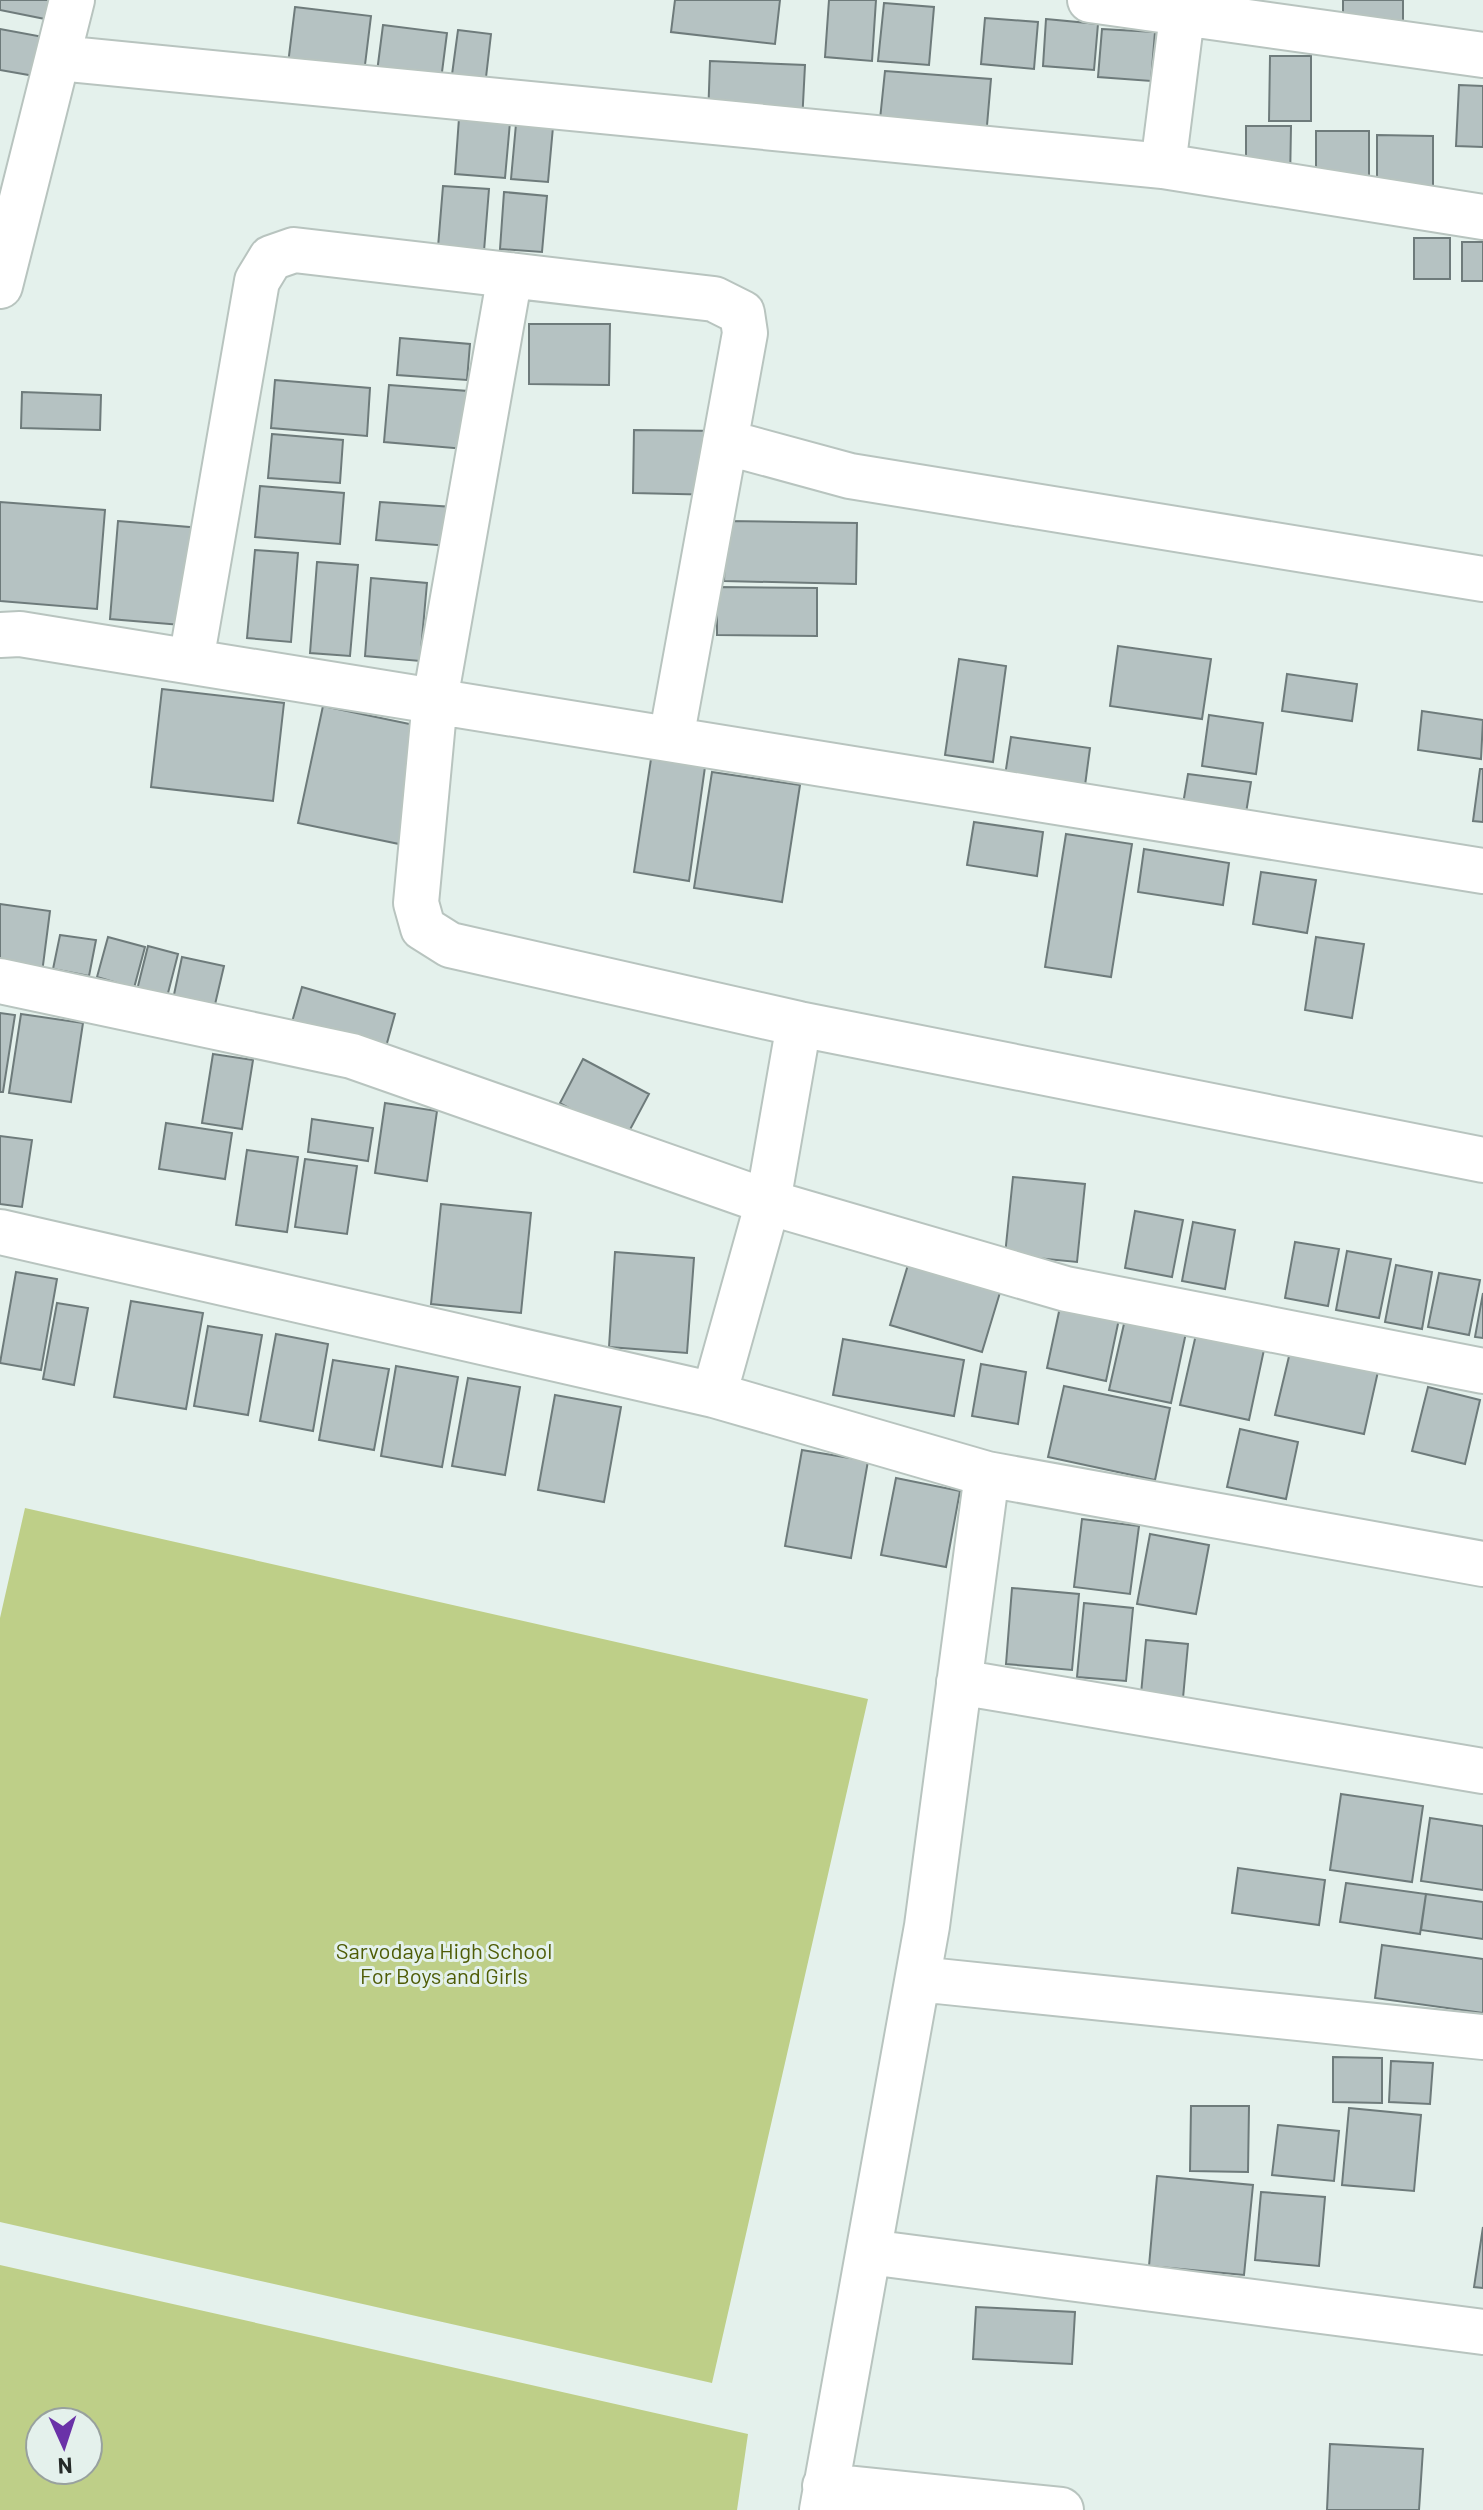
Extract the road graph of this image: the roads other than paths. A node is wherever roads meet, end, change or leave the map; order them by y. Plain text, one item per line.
1 (72, 0) edge
2 (1090, 0) edge
3 (1183, 7) edge
4 (1483, 55) edge
5 (59, 58) junction
6 (1163, 166) junction
7 (1483, 217) edge
8 (510, 275) junction
9 (0, 286) edge
10 (725, 442) junction
11 (1483, 579) edge
12 (0, 635) edge
13 (191, 661) junction
14 (435, 700) junction
15 (671, 739) junction
16 (1483, 871) edge
17 (0, 981) edge
18 (799, 1024) junction
19 (1483, 1160) edge
20 (768, 1202) junction
21 (0, 1232) edge
22 (1483, 1371) edge
23 (714, 1395) junction
24 (987, 1474) junction
25 (1483, 1564) edge
26 (959, 1682) junction
27 (1483, 1771) edge
28 (918, 1979) junction
29 (1483, 2037) edge
30 (869, 2252) junction
31 (1483, 2332) edge
32 (823, 2498) edge
33 (1061, 2510) edge

1 - 5 street
2 - 3 street
3 - 4 street
3 - 6 street
5 - 6 street
5 - 9 street
6 - 7 street
8 - 10 street
8 - 13 street
8 - 14 street
10 - 11 street
10 - 15 street
12 - 13 street
13 - 14 street
14 - 15 street
14 - 18 street
15 - 16 street
17 - 20 street
18 - 19 street
18 - 20 street
20 - 22 street
20 - 23 street
21 - 23 street
23 - 24 street
24 - 25 street
24 - 26 street
26 - 27 street
26 - 28 street
28 - 29 street
28 - 30 street
30 - 31 street
30 - 32 street
32 - 33 street

